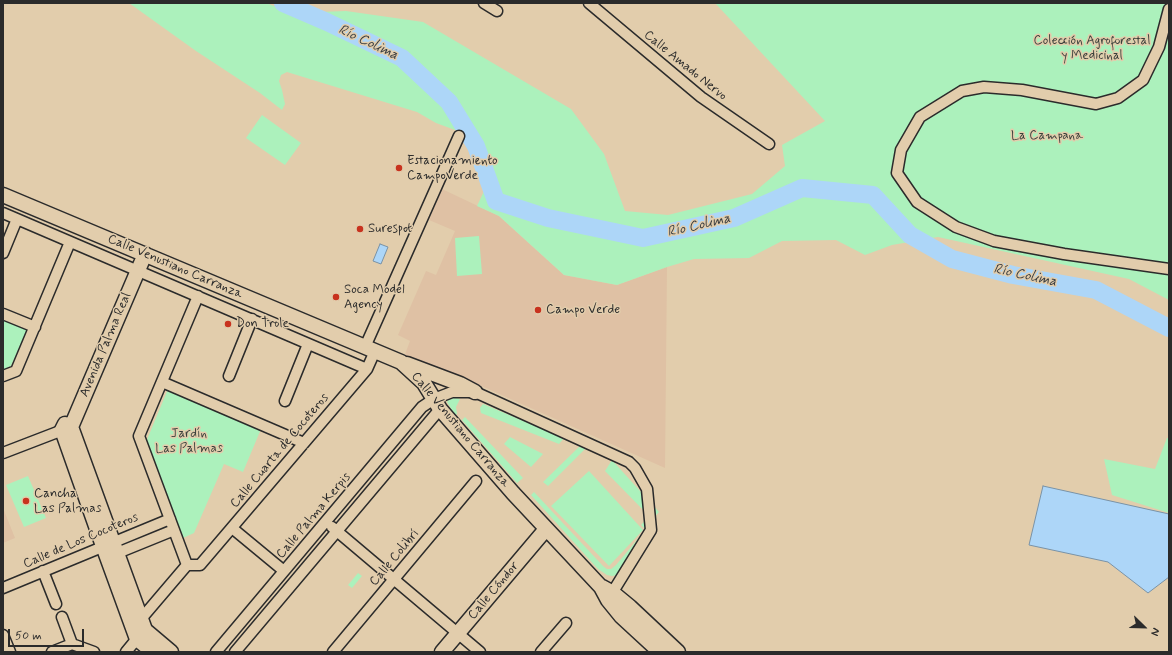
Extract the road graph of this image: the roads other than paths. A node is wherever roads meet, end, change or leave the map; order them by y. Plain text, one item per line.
1 (484, 3) edge
2 (589, 3) edge
3 (1169, 9) edge
4 (497, 11) dead end
5 (459, 136) dead end
6 (769, 144) dead end
7 (3, 195) edge
8 (3, 213) edge
9 (17, 219) junction
10 (70, 242) junction
11 (3, 253) edge
12 (142, 253) junction
13 (134, 269) junction
14 (1169, 269) edge
15 (198, 296) junction
16 (3, 314) edge
17 (252, 320) junction
18 (34, 327) junction
19 (308, 344) junction
20 (370, 349) junction
21 (401, 362) junction
22 (367, 369) junction
23 (3, 376) edge
24 (229, 376) dead end
25 (162, 382) junction
26 (475, 392) junction
27 (285, 401) dead end
28 (437, 404) junction
29 (66, 428) junction
30 (304, 443) junction
31 (3, 453) edge
32 (476, 481) dead end
33 (170, 519) junction
34 (326, 522) junction
35 (232, 528) junction
36 (546, 529) junction
37 (174, 530) junction
38 (337, 531) junction
39 (110, 550) junction
40 (188, 565) junction
41 (284, 570) junction
42 (43, 571) junction
43 (394, 580) junction
44 (3, 588) edge
45 (607, 593) junction
46 (56, 604) dead end
47 (62, 617) dead end
48 (566, 623) dead end
49 (141, 629) junction
50 (458, 633) junction
51 (3, 635) edge
52 (656, 643) edge
53 (72, 644) junction
54 (10, 652) edge
55 (52, 652) edge
56 (94, 652) edge
57 (126, 652) edge
58 (154, 652) edge
59 (171, 652) edge
60 (216, 652) edge
61 (235, 652) edge
62 (333, 652) edge
63 (442, 652) edge
64 (480, 652) edge
65 (541, 652) edge
66 (678, 652) edge

1 - 4 street
2 - 6 street, Calle Amado Nervo
3 - 14 street
5 - 20 street, Calle Cuarta de Cocoteros
7 - 12 street, Calle Venustiano Carranza
8 - 9 street, Calle Venustiano Carranza
9 - 10 street, Calle Venustiano Carranza
9 - 11 street
10 - 13 street, Calle Venustiano Carranza
10 - 18 street
12 - 13 street, Avenida Palma Real
12 - 20 street, Calle Venustiano Carranza
13 - 15 street, Calle Venustiano Carranza
13 - 29 street, Avenida Palma Real
15 - 17 street, Calle Venustiano Carranza
15 - 25 street
16 - 18 street
17 - 19 street, Calle Venustiano Carranza
17 - 24 street
18 - 23 street
19 - 22 street, Calle Venustiano Carranza
19 - 27 street
20 - 21 street, Calle Venustiano Carranza
20 - 22 street, Calle Cuarta de Cocoteros
21 - 26 street
21 - 28 street, Calle Venustiano Carranza
22 - 30 street, Calle Cuarta de Cocoteros
25 - 30 street
25 - 33 street
26 - 28 street
26 - 45 street
28 - 34 street, Calle Palma Kerpis
28 - 36 street, Calle Venustiano Carranza
28 - 38 street, Calle Palma Kerpis
29 - 31 street
29 - 39 street
30 - 35 street, Calle Cuarta de Cocoteros
32 - 43 street, Calle Colibrí
33 - 37 street
33 - 39 street, Calle de Los Cocoteros
34 - 38 street
34 - 41 street, Calle Palma Kerpis
35 - 40 street, Calle Cuarta de Cocoteros
35 - 41 street
36 - 45 street, Calle Venustiano Carranza
36 - 50 street, Calle Cóndor
37 - 39 street, Calle de Los Cocoteros
37 - 40 street
38 - 43 street
38 - 61 street, Calle Palma Kerpis
39 - 42 street, Calle de Los Cocoteros
39 - 49 street
39 - 49 street
40 - 49 street
41 - 60 street, Calle Palma Kerpis
42 - 44 street, Calle de Los Cocoteros
42 - 46 street
43 - 50 street
43 - 62 street, Calle Colibrí
45 - 52 street, Calle Venustiano Carranza
47 - 53 street
48 - 65 street
49 - 57 street
49 - 58 street
49 - 59 street
50 - 63 street, Calle Cóndor
50 - 64 street
51 - 54 street
52 - 66 street, Calle Venustiano Carranza
53 - 55 street
53 - 56 street

